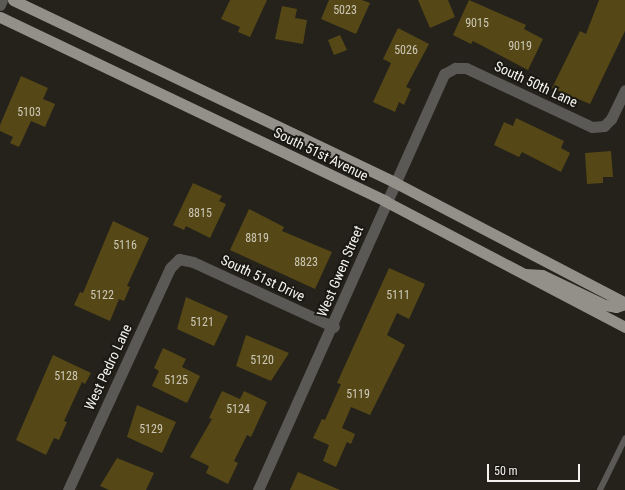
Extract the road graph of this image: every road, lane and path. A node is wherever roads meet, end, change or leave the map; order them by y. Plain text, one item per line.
1 (2, 0) edge
2 (12, 0) edge
3 (0, 5) edge
4 (0, 18) edge
5 (455, 68) joint
6 (625, 90) edge
7 (394, 182) junction
8 (386, 201) junction
9 (178, 259) joint
10 (521, 274) junction
11 (625, 303) edge
12 (334, 327) junction
13 (625, 327) edge
14 (625, 439) edge
15 (623, 447) edge
16 (68, 490) edge
17 (258, 490) edge
18 (600, 490) edge

1 - 3 street
2 - 7 main road, South 51st Avenue
4 - 8 main road, South 51st Avenue
5 - 6 street, South 50th Lane
5 - 7 street, West Gwen Street
7 - 8 street, West Gwen Street
7 - 11 main road, South 51st Avenue
8 - 10 main road, South 51st Avenue
8 - 12 street, West Gwen Street
9 - 12 street, South 51st Drive
9 - 16 street, West Pedro Lane
10 - 11 main road
10 - 13 main road, South 51st Avenue
12 - 17 street, West Gwen Street
14 - 15 lane
15 - 18 lane

